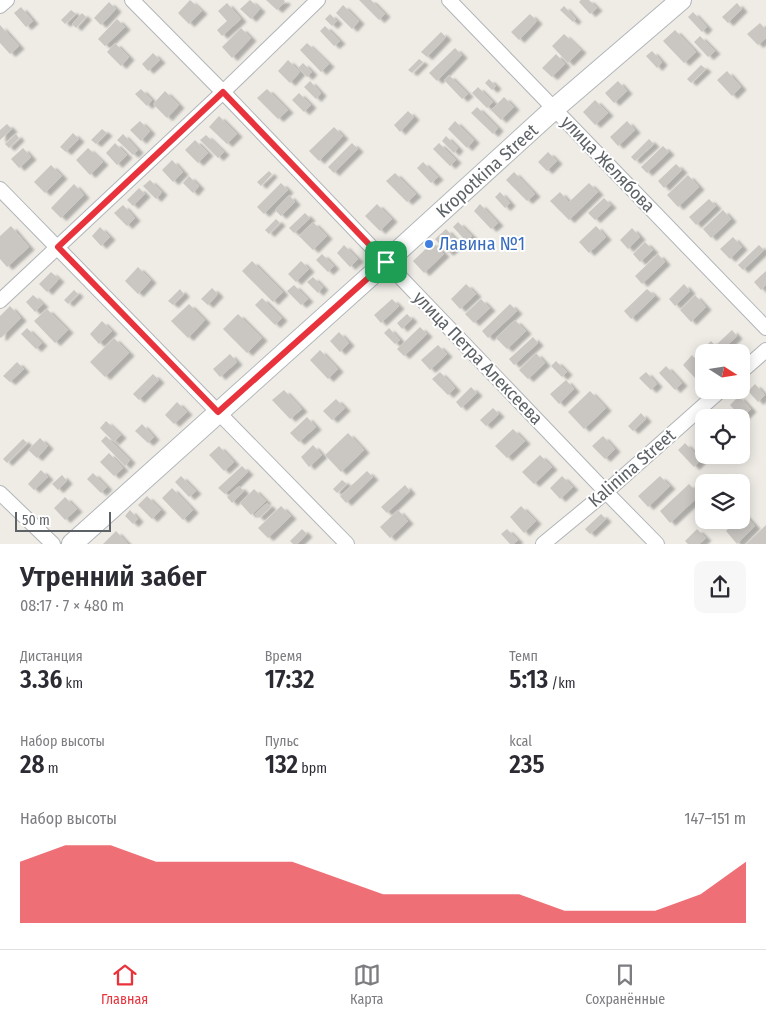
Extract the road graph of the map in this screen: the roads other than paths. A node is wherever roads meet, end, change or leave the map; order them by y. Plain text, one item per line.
1 (7, 0) edge
2 (132, 0) edge
3 (318, 0) edge
4 (449, 0) edge
5 (680, 0) edge
6 (0, 6) edge
7 (223, 92) junction
8 (554, 109) junction
9 (0, 189) edge
10 (58, 247) junction
11 (386, 262) junction
12 (0, 301) edge
13 (766, 328) edge
14 (766, 350) edge
15 (750, 364) edge
16 (711, 399) edge
17 (218, 412) junction
18 (606, 492) junction
19 (0, 493) edge
20 (53, 544) edge
21 (72, 544) edge
22 (347, 544) edge
23 (543, 544) edge
24 (657, 544) edge

1 - 6 street
2 - 7 street, улица Петра Алексеева
3 - 7 street
4 - 8 street, улица Желябова
5 - 8 main road, Kropotkina Street
7 - 10 street
7 - 11 street, улица Петра Алексеева
8 - 11 main road, Kropotkina Street
8 - 13 street, улица Желябова
9 - 10 street
10 - 12 street
10 - 17 street
11 - 17 main road, Kropotkina Street
11 - 18 street, улица Петра Алексеева
14 - 15 street
16 - 18 street, Kalinina Street
17 - 21 main road, Kropotkina Street
17 - 22 street
18 - 23 street, Kalinina Street
18 - 24 street, улица Петра Алексеева
19 - 20 street

